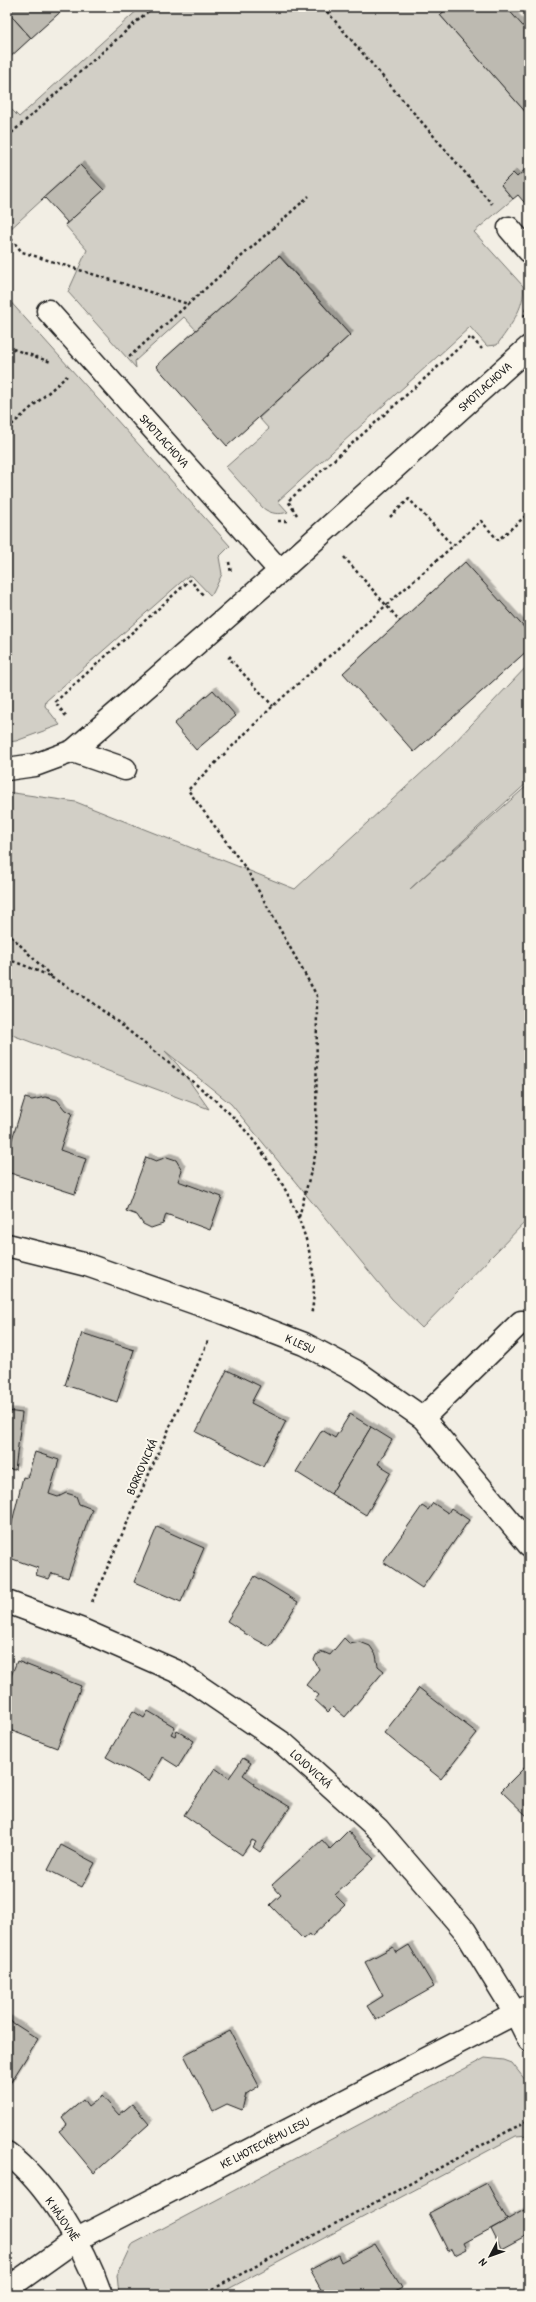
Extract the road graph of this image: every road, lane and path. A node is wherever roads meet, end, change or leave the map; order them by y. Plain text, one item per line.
1 (153, 7) edge
2 (323, 7) edge
3 (7, 137) edge
4 (309, 196) dead end
5 (494, 206) dead end
6 (508, 228) dead end
7 (7, 234) edge
8 (529, 251) edge
9 (522, 275) dead end
10 (529, 289) edge
11 (529, 300) edge
12 (188, 304) junction
13 (48, 311) dead end
14 (524, 320) dead end
15 (7, 347) edge
16 (529, 347) edge
17 (485, 353) dead end
18 (123, 362) dead end
19 (58, 365) dead end
20 (68, 375) dead end
21 (7, 429) edge
22 (529, 513) edge
23 (385, 520) dead end
24 (250, 537) junction
25 (453, 546) junction
26 (350, 552) dead end
27 (344, 557) junction
28 (338, 562) dead end
29 (280, 571) junction
30 (229, 579) dead end
31 (208, 600) dead end
32 (386, 606) junction
33 (400, 621) dead end
34 (235, 653) dead end
35 (273, 706) junction
36 (68, 720) dead end
37 (73, 751) junction
38 (7, 769) edge
39 (124, 769) dead end
40 (7, 932) edge
41 (7, 959) edge
42 (54, 978) junction
43 (299, 1217) junction
44 (7, 1246) edge
45 (221, 1312) junction
46 (529, 1323) edge
47 (304, 1344) junction
48 (423, 1418) junction
49 (529, 1545) edge
50 (7, 1602) edge
51 (80, 1629) junction
52 (523, 2010) edge
53 (529, 2040) edge
54 (529, 2120) edge
55 (7, 2153) edge
56 (77, 2239) junction
57 (7, 2289) edge
58 (101, 2295) edge
59 (202, 2295) edge

1 - 3 path
2 - 5 path
4 - 12 path
6 - 8 street
7 - 12 path
9 - 10 path
11 - 14 path
12 - 18 path
13 - 24 street, SMOTLACHOVA
15 - 19 path
16 - 29 street, SMOTLACHOVA
17 - 24 path
20 - 21 path
22 - 25 path
23 - 25 path
24 - 29 street, SMOTLACHOVA
24 - 30 path
25 - 32 path
26 - 27 path
27 - 28 path
27 - 32 path
29 - 37 street, SMOTLACHOVA
31 - 36 path
32 - 33 path
32 - 35 path
34 - 35 path
35 - 43 path
37 - 38 street, SMOTLACHOVA
37 - 39 street
40 - 42 path
41 - 42 path
42 - 43 path
43 - 47 path
44 - 45 street, K LESU
45 - 47 street, K LESU
45 - 51 path, BORKOVICKÁ
46 - 48 street
47 - 48 street, K LESU
48 - 49 street, K LESU
50 - 51 street, LOJOVICKÁ
51 - 52 street, LOJOVICKÁ
52 - 53 street, LOJOVICKÁ
52 - 56 street, KE LHOTECKÉMU LESU
54 - 59 path
55 - 56 street, K HÁJOVNĚ
56 - 57 street, KE LHOTECKÉMU LESU
56 - 58 street, K HÁJOVNĚ

